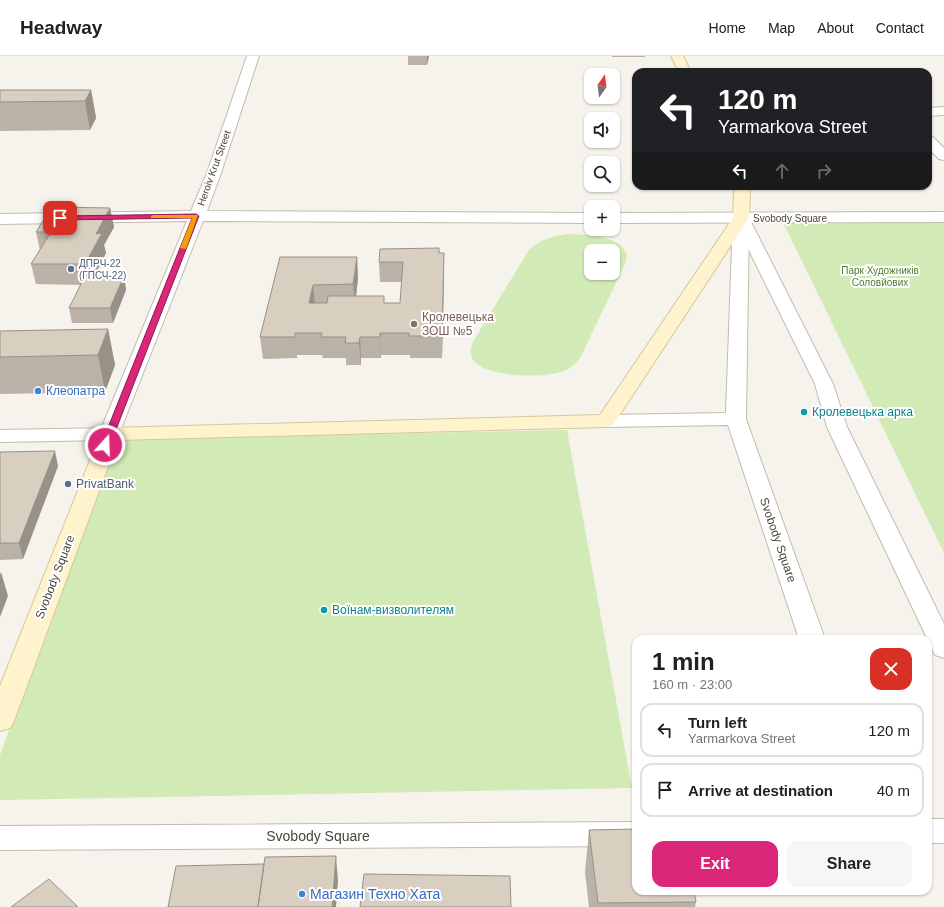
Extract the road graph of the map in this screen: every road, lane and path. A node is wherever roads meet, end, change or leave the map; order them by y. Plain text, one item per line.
1 (253, 56) edge
2 (677, 56) edge
3 (683, 68) edge
4 (944, 111) edge
5 (932, 112) edge
6 (932, 144) edge
7 (944, 156) edge
8 (742, 190) edge
9 (196, 216) junction
10 (944, 217) edge
11 (584, 218) edge
12 (620, 218) edge
13 (741, 218) junction
14 (0, 219) edge
15 (736, 419) junction
16 (606, 421) junction
17 (109, 434) junction
18 (0, 436) edge
19 (811, 635) edge
20 (944, 649) edge
21 (0, 720) edge
22 (932, 831) edge
23 (944, 831) edge
24 (632, 834) edge
25 (0, 838) edge

1 - 9 street, Heroiv Krut Street
2 - 3 main road
4 - 5 street
6 - 7 street
8 - 13 main road
9 - 11 street
9 - 14 street
9 - 17 street, Heroiv Krut Street
10 - 13 street, Svobody Square
12 - 13 street
13 - 15 street, Svobody Square
13 - 16 main road
13 - 20 street
15 - 16 street
15 - 19 street, Svobody Square
16 - 17 main road
17 - 18 street
17 - 21 main road, Svobody Square
22 - 23 street
24 - 25 street, Svobody Square

